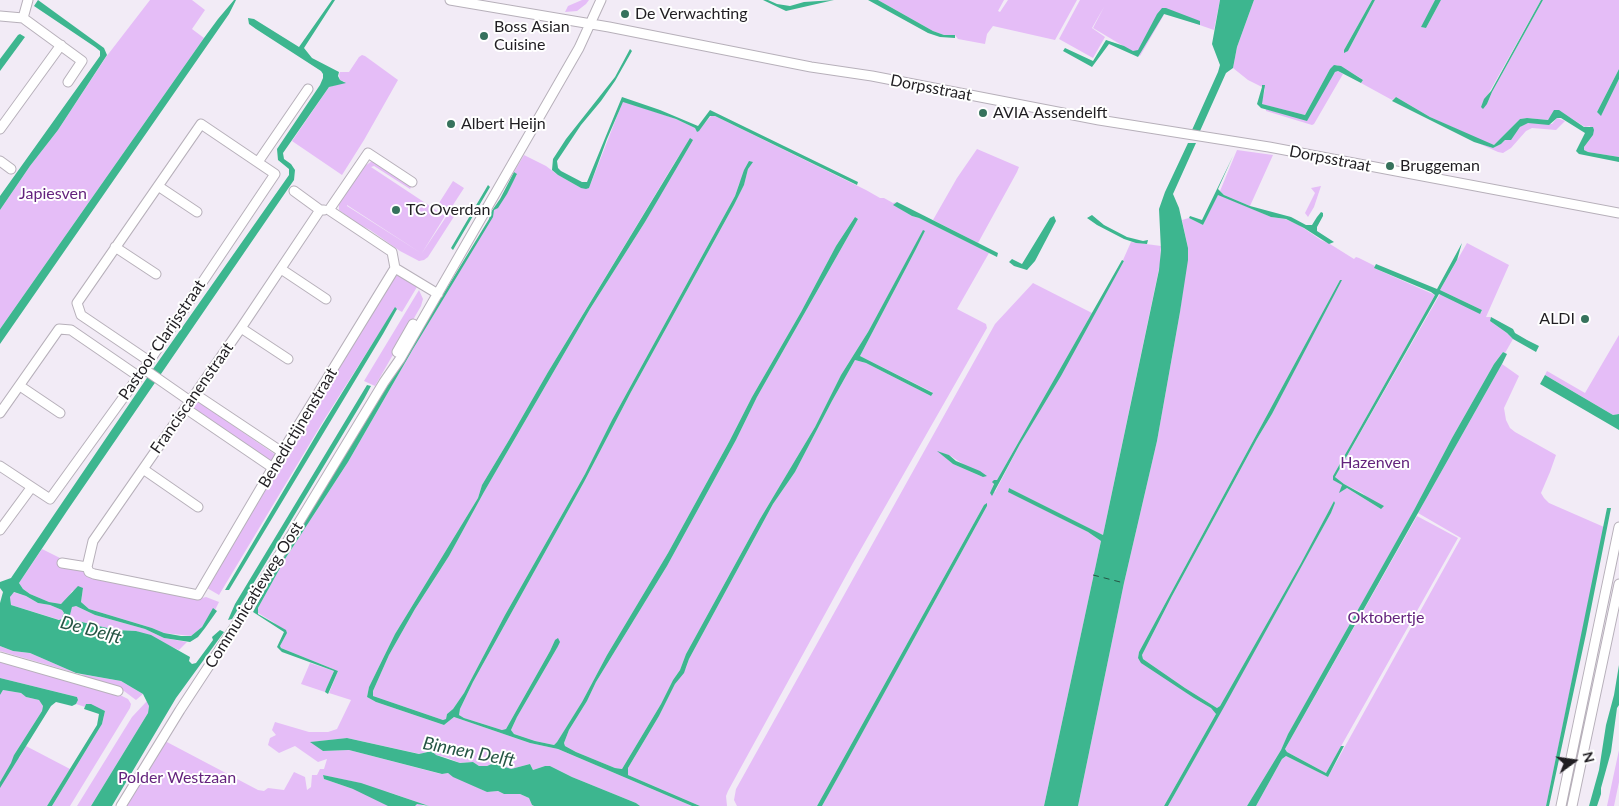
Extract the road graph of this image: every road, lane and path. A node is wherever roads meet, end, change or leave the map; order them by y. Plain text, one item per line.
1 (28, 0) edge
2 (450, 0) edge
3 (601, 0) edge
4 (0, 16) edge
5 (22, 18) junction
6 (590, 25) junction
7 (61, 45) junction
8 (68, 82) dead end
9 (308, 89) dead end
10 (0, 129) edge
11 (0, 161) edge
12 (258, 162) junction
13 (11, 169) dead end
14 (412, 182) dead end
15 (158, 186) junction
16 (294, 191) dead end
17 (325, 210) junction
18 (197, 212) dead end
19 (1619, 213) edge
20 (115, 248) junction
21 (395, 268) junction
22 (281, 269) junction
23 (156, 274) dead end
24 (435, 293) junction
25 (326, 299) dead end
26 (82, 315) junction
27 (241, 328) junction
28 (71, 330) junction
29 (288, 359) dead end
30 (145, 370) junction
31 (20, 386) junction
32 (190, 401) junction
33 (0, 413) edge
34 (60, 413) dead end
35 (282, 452) junction
36 (0, 466) edge
37 (273, 468) junction
38 (143, 469) junction
39 (31, 488) junction
40 (198, 507) dead end
41 (1619, 527) edge
42 (0, 530) edge
43 (62, 563) dead end
44 (87, 567) junction
45 (1619, 584) edge
46 (0, 656) edge
47 (118, 691) dead end
48 (121, 806) edge
49 (1561, 806) edge
50 (1572, 806) edge

1 - 5 street
2 - 6 street, Dorpsstraat
3 - 6 street, Communicatieweg Oost
4 - 5 street
5 - 7 street
6 - 19 street, Dorpsstraat
6 - 24 street, Communicatieweg Oost
7 - 8 street
7 - 10 street
9 - 12 street
11 - 13 street
12 - 15 street
12 - 30 street, Pastoor Clarijsstraat
14 - 17 street, Franciscanenstraat
15 - 18 street
15 - 20 street
16 - 17 street
17 - 21 street
17 - 22 street, Franciscanenstraat
20 - 23 street
20 - 26 street
21 - 24 street
21 - 35 street, Benedictijnenstraat
22 - 25 street
22 - 27 street, Franciscanenstraat
24 - 48 street, Communicatieweg Oost
26 - 28 street
26 - 30 street
27 - 29 street, Franciscanenstraat
27 - 32 street, Franciscanenstraat
28 - 30 street
28 - 31 street
30 - 32 street
30 - 39 street, Pastoor Clarijsstraat
31 - 33 street
31 - 34 street
32 - 35 street
32 - 37 street
32 - 38 street, Franciscanenstraat
35 - 37 street, Benedictijnenstraat
36 - 39 street
37 - 44 street, Benedictijnenstraat
38 - 40 street, Franciscanenstraat
38 - 44 street, Franciscanenstraat
39 - 42 street
41 - 49 street
43 - 44 street
45 - 50 street
46 - 47 street

